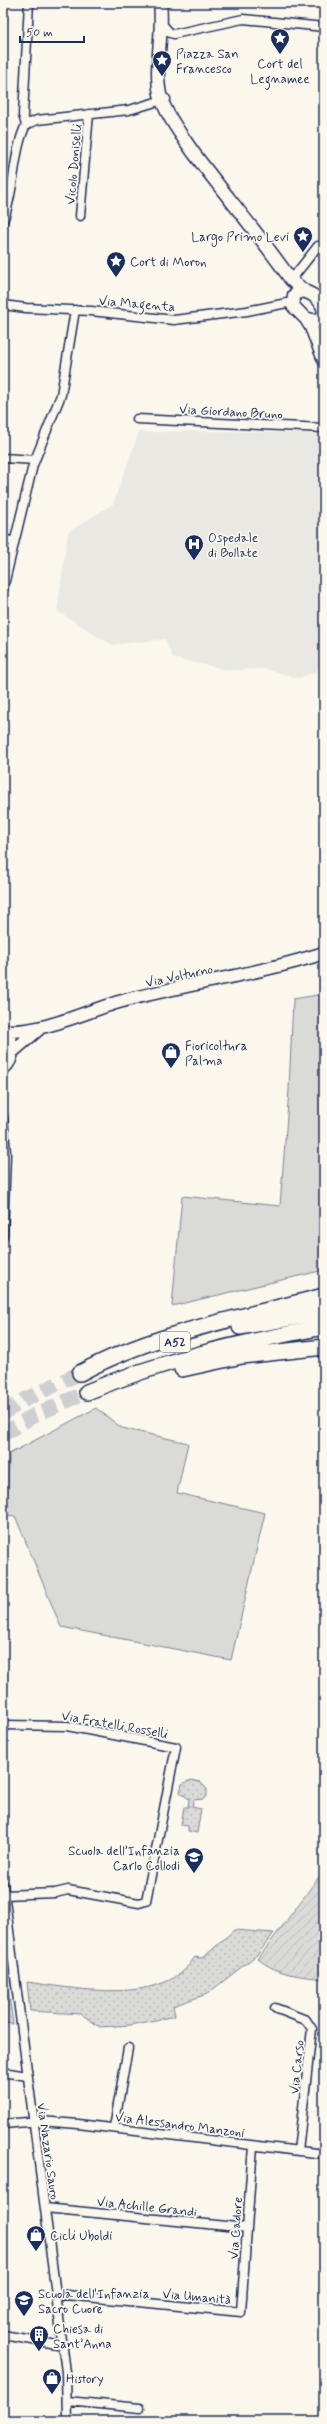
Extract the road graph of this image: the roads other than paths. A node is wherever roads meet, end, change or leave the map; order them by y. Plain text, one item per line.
1 (29, 3) edge
2 (160, 3) edge
3 (167, 3) edge
4 (324, 27) edge
5 (166, 28) junction
6 (165, 102) junction
7 (90, 114) junction
8 (26, 125) junction
9 (80, 216) dead end
10 (3, 221) edge
11 (318, 246) dead end
12 (291, 280) junction
13 (306, 292) junction
14 (293, 298) junction
15 (3, 305) edge
16 (75, 310) junction
17 (323, 313) edge
18 (304, 316) junction
19 (324, 341) edge
20 (324, 360) edge
21 (137, 419) dead end
22 (324, 428) edge
23 (3, 458) edge
24 (35, 460) junction
25 (3, 540) edge
26 (14, 540) junction
27 (3, 589) edge
28 (324, 953) edge
29 (41, 1027) junction
30 (3, 1031) edge
31 (12, 1052) junction
32 (3, 1069) edge
33 (3, 1072) edge
34 (3, 1117) edge
35 (3, 1236) edge
36 (324, 1296) edge
37 (324, 1312) edge
38 (324, 1327) edge
39 (324, 1348) edge
40 (3, 1725) edge
41 (3, 1884) edge
42 (4, 1895) junction
43 (275, 2008) dead end
44 (128, 2048) dead end
45 (3, 2072) edge
46 (28, 2076) junction
47 (33, 2121) junction
48 (3, 2124) edge
49 (114, 2128) junction
50 (253, 2146) junction
51 (298, 2151) junction
52 (324, 2154) edge
53 (45, 2208) junction
54 (247, 2228) junction
55 (56, 2294) junction
56 (241, 2312) joint
57 (3, 2335) edge
58 (62, 2345) junction
59 (67, 2401) junction
60 (140, 2408) dead end
61 (67, 2421) edge

1 - 8 street
2 - 5 street
3 - 5 street
4 - 5 street
5 - 6 street
6 - 7 street
6 - 12 street
7 - 8 street
7 - 9 street, Vicolo Doniselli
8 - 10 street
11 - 12 street
12 - 13 street
12 - 14 street
13 - 14 street
13 - 17 street
14 - 16 street, Via Magenta
14 - 18 street
15 - 16 street, Via Magenta
16 - 24 street
17 - 18 street
17 - 19 street
18 - 20 street
21 - 22 street, Via Giordano Bruno
23 - 24 street
24 - 26 street
25 - 26 street
26 - 27 street
28 - 29 street, Via Volturno
29 - 30 street, Via Volturno
29 - 31 street, Via Volturno
30 - 31 street
31 - 32 street, Via Volturno
32 - 33 street
34 - 35 street
36 - 37 highway, A52
38 - 39 highway, A52
40 - 42 street, Via Fratelli Rosselli
41 - 42 street, Via Nazario Sauro
42 - 46 street, Via Nazario Sauro
43 - 51 street, Via Carso
44 - 49 street
45 - 46 street
46 - 47 street, Via Nazario Sauro
47 - 48 street, Via Alessandro Manzoni
47 - 49 street, Via Alessandro Manzoni
47 - 53 street, Via Nazario Sauro
49 - 50 street, Via Alessandro Manzoni
50 - 51 street, Via Alessandro Manzoni
50 - 54 street, Via Cadore
51 - 52 street, Via Alessandro Manzoni
53 - 54 street, Via Achille Grandi
53 - 55 street, Via Nazario Sauro
54 - 56 street, Via Cadore
55 - 56 street, Via Umanità
55 - 58 street, Via Nazario Sauro
57 - 58 street
58 - 59 street, Via Nazario Sauro
59 - 60 street
59 - 61 street, Via Nazario Sauro

